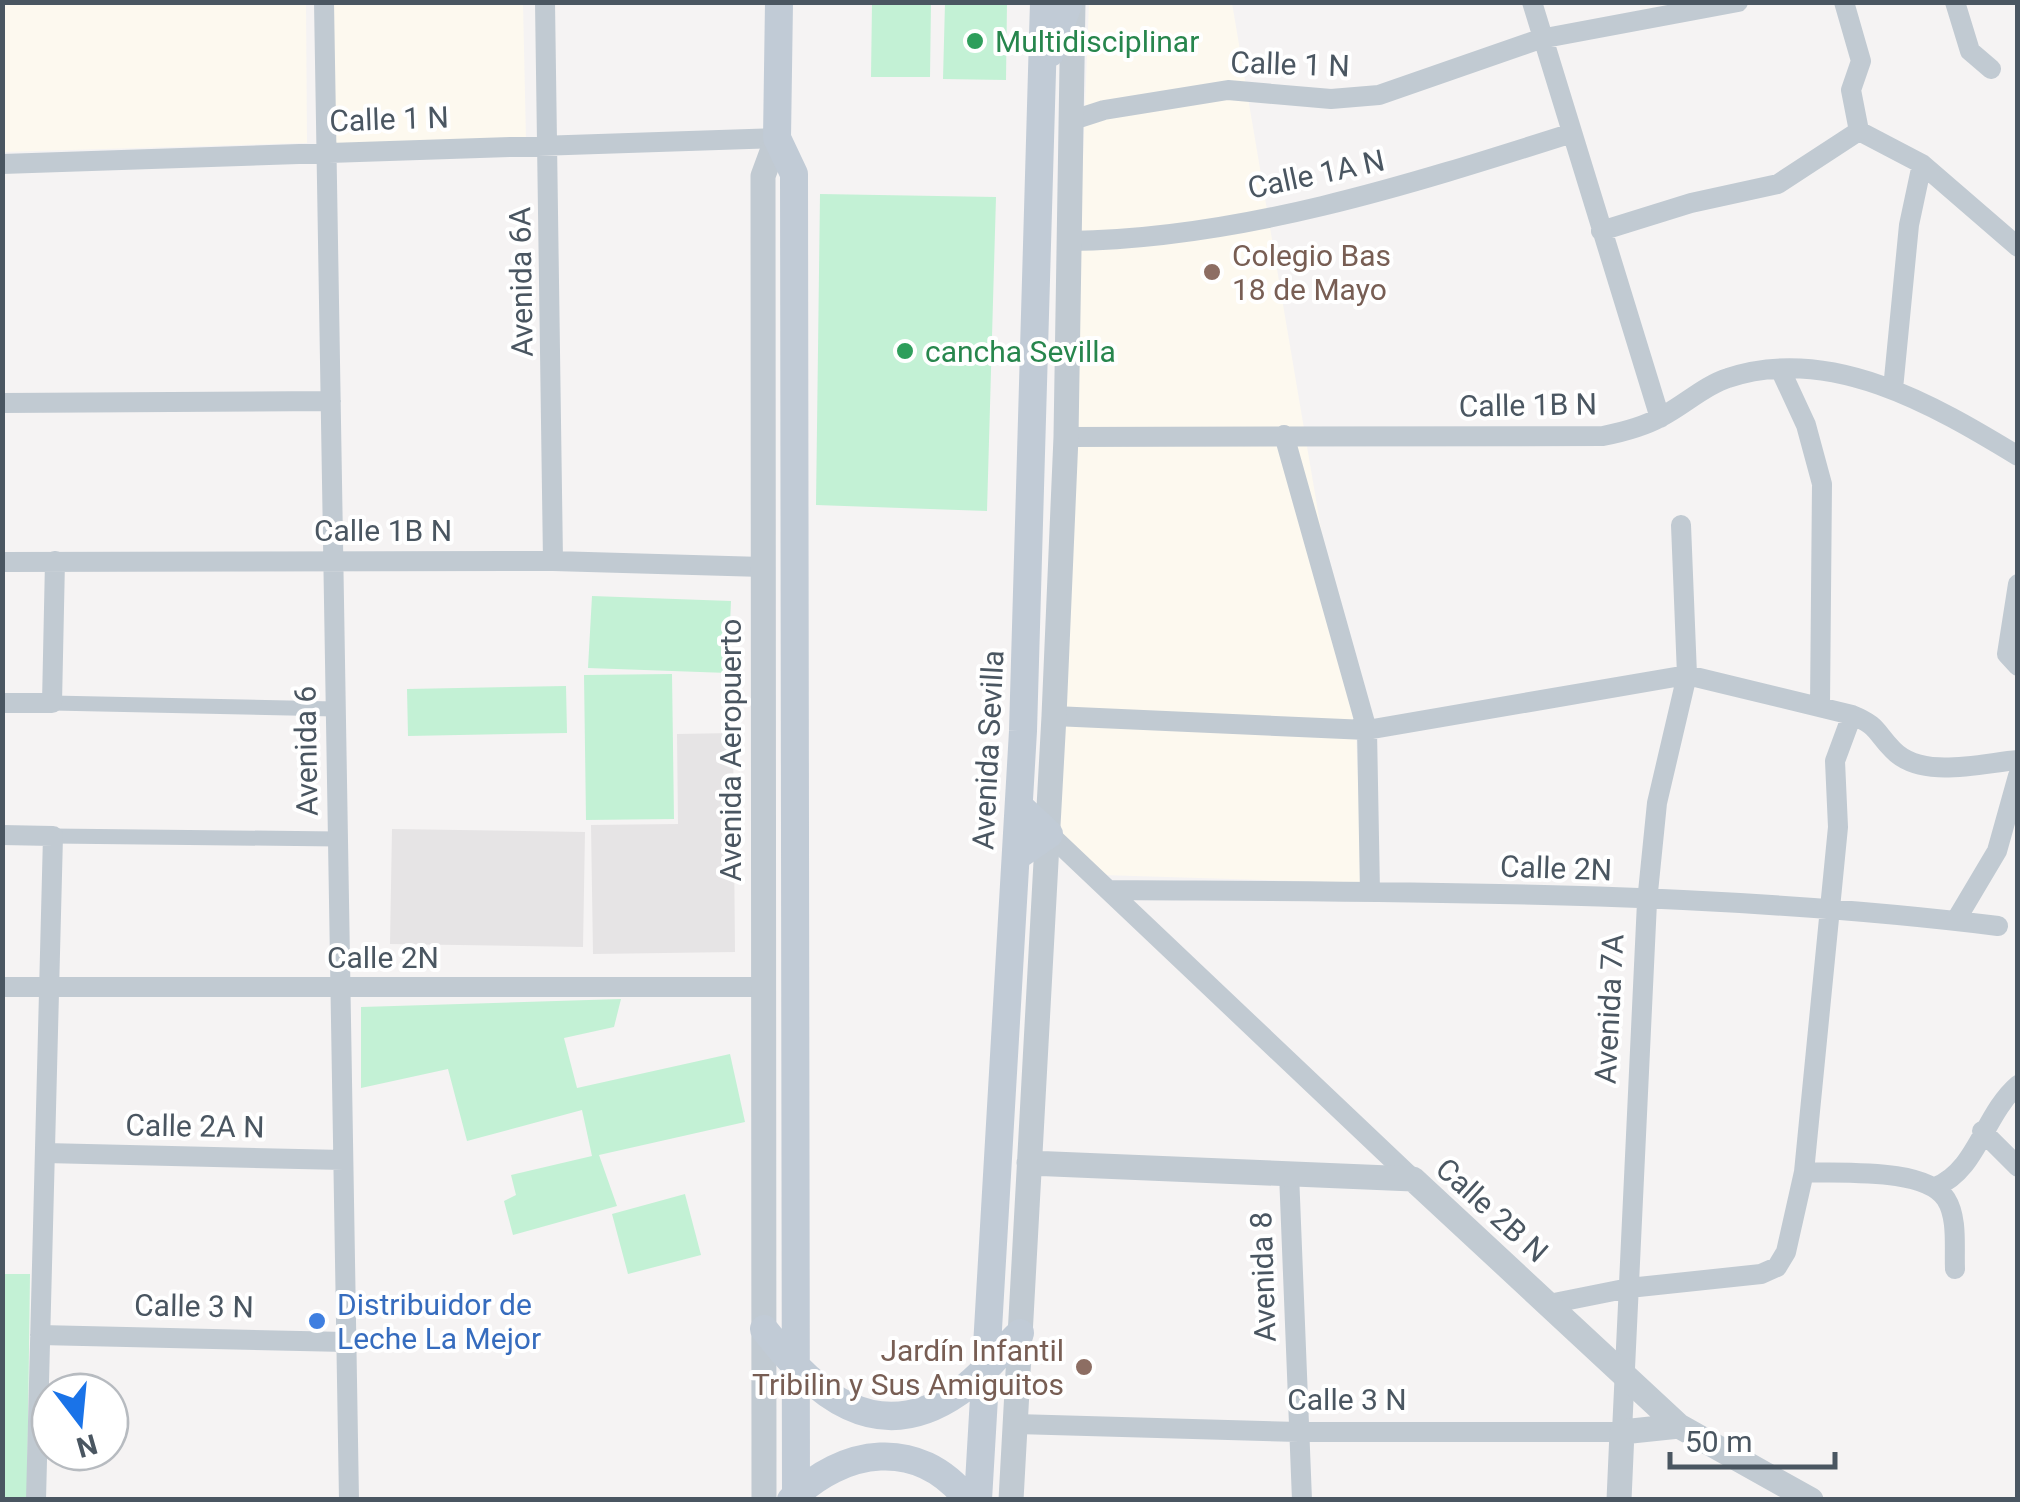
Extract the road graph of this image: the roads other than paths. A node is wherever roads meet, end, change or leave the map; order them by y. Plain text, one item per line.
1 (324, 2) edge
2 (545, 2) edge
3 (779, 2) edge
4 (1044, 2) edge
5 (1071, 2) edge
6 (1532, 2) edge
7 (1738, 2) edge
8 (1844, 2) edge
9 (1955, 2) edge
10 (1540, 39) junction
11 (1990, 69) dead end
12 (1042, 74) junction
13 (1070, 122) junction
14 (1860, 131) junction
15 (1569, 134) junction
16 (777, 138) junction
17 (549, 143) junction
18 (326, 151) junction
19 (2, 164) edge
20 (1922, 164) junction
21 (1601, 231) junction
22 (1070, 241) junction
23 (2018, 247) edge
24 (1782, 371) junction
25 (1893, 389) junction
26 (330, 401) junction
27 (2, 403) edge
28 (1660, 418) junction
29 (1284, 435) junction
30 (1066, 437) junction
31 (2018, 456) edge
32 (1681, 525) dead end
33 (333, 559) junction
34 (554, 560) junction
35 (2, 562) edge
36 (55, 562) junction
37 (763, 567) junction
38 (2018, 584) edge
39 (2018, 666) edge
40 (1688, 674) junction
41 (2, 702) edge
42 (52, 703) junction
43 (1820, 706) junction
44 (336, 709) junction
45 (1852, 715) junction
46 (1054, 716) junction
47 (1367, 730) junction
48 (2018, 760) edge
49 (2018, 776) edge
50 (1018, 806) junction
51 (1049, 834) junction
52 (2, 836) edge
53 (52, 836) junction
54 (338, 839) junction
55 (1016, 856) junction
56 (1112, 890) junction
57 (1370, 892) junction
58 (1647, 902) junction
59 (1831, 909) junction
60 (1956, 920) junction
61 (1998, 926) dead end
62 (49, 986) junction
63 (2, 987) edge
64 (340, 987) junction
65 (763, 987) junction
66 (2018, 1085) edge
67 (1982, 1131) junction
68 (45, 1153) junction
69 (343, 1160) junction
70 (1029, 1163) junction
71 (2018, 1167) edge
72 (1804, 1172) junction
73 (1289, 1173) junction
74 (1413, 1179) junction
75 (1935, 1186) junction
76 (1955, 1269) dead end
77 (1629, 1288) junction
78 (1549, 1304) junction
79 (764, 1329) junction
80 (1020, 1333) junction
81 (40, 1335) junction
82 (346, 1342) junction
83 (985, 1366) junction
84 (794, 1368) junction
85 (1625, 1374) junction
86 (1015, 1424) junction
87 (1679, 1426) junction
88 (1299, 1432) junction
89 (1622, 1432) junction
90 (794, 1498) edge
91 (36, 1500) edge
92 (349, 1500) edge
93 (764, 1500) edge
94 (968, 1500) edge
95 (978, 1500) edge
96 (1011, 1500) edge
97 (1302, 1500) edge
98 (1619, 1500) edge
99 (1811, 1500) edge

1 - 18 street, Avenida 6
2 - 17 street, Avenida 6A
3 - 16 main road, Avenida Aeropuerto
4 - 12 main road, Avenida Sevilla
5 - 12 main road
5 - 13 street
6 - 10 street
7 - 10 street, Calle 1 N
8 - 14 street
9 - 11 street
10 - 13 street, Calle 1 N
10 - 15 street
12 - 50 main road, Avenida Sevilla
13 - 22 street
14 - 20 street
14 - 21 street
15 - 21 street
15 - 22 street, Calle 1A N
16 - 17 street, Calle 1 N
16 - 37 street, Avenida Aeropuerto
16 - 84 main road
17 - 18 street, Calle 1 N
17 - 34 street, Avenida 6A
18 - 19 street, Calle 1 N
18 - 26 street, Avenida 6
20 - 23 street
20 - 25 street
21 - 28 street
22 - 30 street
24 - 25 street, Calle 1B N
24 - 28 street, Calle 1B N
24 - 43 street
25 - 31 street, Calle 1B N
26 - 27 street
26 - 33 street, Avenida 6
28 - 29 street, Calle 1B N
29 - 30 street, Calle 1B N
29 - 47 street
30 - 46 street
32 - 40 street, Avenida 7A
33 - 34 street, Calle 1B N
33 - 36 street, Calle 1B N
33 - 44 street, Avenida 6
34 - 37 street, Calle 1B N
35 - 36 street, Calle 1B N
36 - 42 street
37 - 65 street, Avenida Aeropuerto
38 - 39 street
40 - 43 street
40 - 47 street
40 - 58 street, Avenida 7A
41 - 42 street
42 - 44 street
43 - 45 street
44 - 54 street, Avenida 6
45 - 48 street
45 - 59 street
46 - 47 street
46 - 51 street
47 - 57 street
49 - 60 street
50 - 51 main road
50 - 55 main road, Avenida Sevilla
51 - 55 main road
51 - 56 street
51 - 70 street
52 - 53 street
53 - 54 street
53 - 62 street
54 - 64 street, Avenida 6
55 - 83 main road, Avenida Sevilla
56 - 57 street, Calle 2N
56 - 74 street
57 - 58 street, Calle 2N
58 - 59 street, Calle 2N
58 - 77 street, Avenida 7A
59 - 60 street, Calle 2N
59 - 72 street
60 - 61 street, Calle 2N
62 - 63 street, Calle 2N
62 - 64 street, Calle 2N
62 - 68 street
64 - 65 street, Calle 2N
64 - 69 street, Avenida 6
65 - 79 street, Avenida Aeropuerto
66 - 67 street
67 - 71 street
67 - 75 street
68 - 69 street, Calle 2A N
68 - 81 street
69 - 82 street, Avenida 6
70 - 73 street, Calle 2B N
70 - 80 street
72 - 75 street
72 - 77 street
73 - 74 street, Calle 2B N
73 - 88 street, Avenida 8
74 - 78 street, Calle 2B N
75 - 76 street
77 - 78 street
77 - 85 street, Avenida 7A
78 - 85 street, Calle 2B N
79 - 84 main road
79 - 93 street, Avenida Aeropuerto
80 - 83 main road
80 - 86 street
81 - 82 street, Calle 3 N
81 - 91 street
82 - 92 street, Avenida 6
83 - 84 main road
83 - 95 main road, Avenida Sevilla
84 - 90 main road
85 - 87 street, Calle 2B N
85 - 89 street, Avenida 7A
86 - 88 street, Calle 3 N
86 - 96 street
87 - 89 street, Calle 3 N
87 - 99 street, Calle 2B N
88 - 89 street, Calle 3 N
88 - 97 street, Avenida 8
89 - 98 street, Avenida 7A
90 - 94 main road

